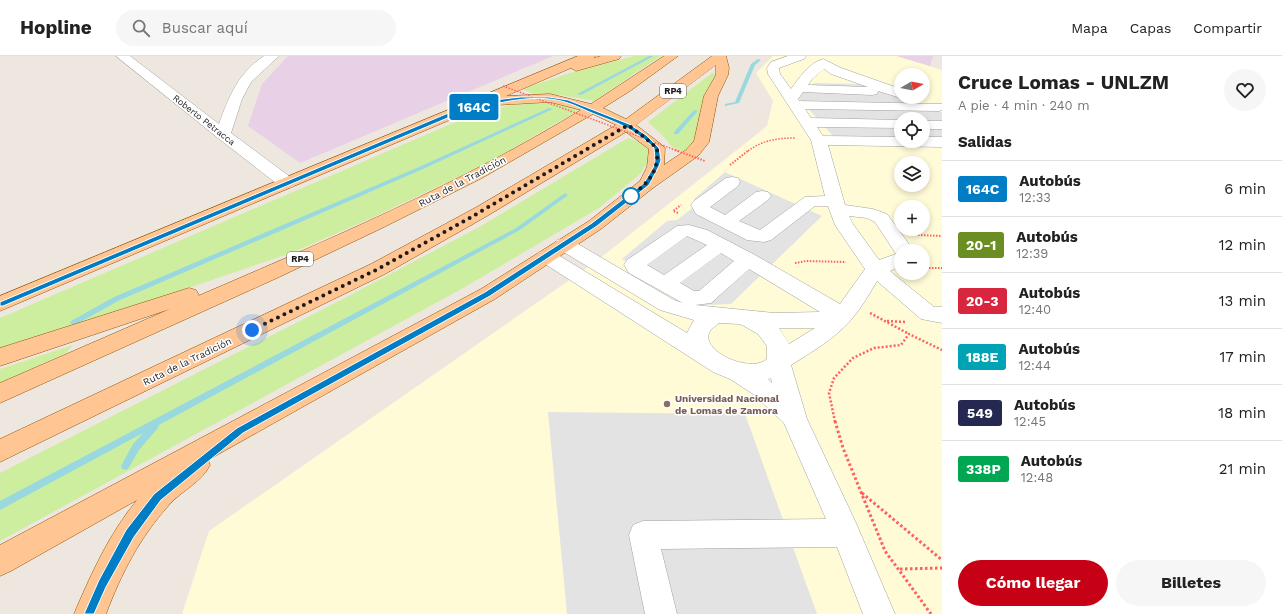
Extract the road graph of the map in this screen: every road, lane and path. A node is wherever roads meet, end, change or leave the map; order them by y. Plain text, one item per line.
1 (122, 56) edge
2 (273, 56) edge
3 (589, 56) edge
4 (615, 56) edge
5 (672, 56) edge
6 (719, 56) edge
7 (800, 56) edge
8 (804, 56) edge
9 (823, 63) junction
10 (543, 75) junction
11 (880, 84) junction
12 (503, 86) dead end
13 (894, 89) edge
14 (894, 91) edge
15 (794, 96) junction
16 (930, 99) edge
17 (930, 103) edge
18 (941, 106) edge
19 (592, 110) junction
20 (455, 112) junction
21 (807, 122) junction
22 (894, 124) edge
23 (628, 125) junction
24 (930, 125) edge
25 (942, 125) edge
26 (223, 135) junction
27 (819, 140) junction
28 (942, 142) edge
29 (705, 161) dead end
30 (732, 182) dead end
31 (287, 183) junction
32 (647, 184) junction
33 (762, 196) dead end
34 (836, 205) junction
35 (728, 222) junction
36 (930, 236) edge
37 (942, 236) edge
38 (899, 244) edge
39 (720, 245) junction
40 (555, 250) junction
41 (748, 259) junction
42 (298, 260) junction
43 (894, 261) edge
44 (792, 264) dead end
45 (930, 268) edge
46 (942, 268) edge
47 (875, 269) junction
48 (665, 284) junction
49 (0, 304) edge
50 (842, 315) junction
51 (942, 315) edge
52 (715, 316) junction
53 (741, 316) junction
54 (885, 321) dead end
55 (909, 334) junction
56 (942, 350) edge
57 (0, 357) edge
58 (710, 359) junction
59 (778, 362) junction
60 (739, 373) junction
61 (0, 394) edge
62 (795, 419) junction
63 (240, 430) junction
64 (0, 451) edge
65 (862, 493) junction
66 (846, 533) junction
67 (942, 560) edge
68 (0, 561) edge
69 (942, 568) edge
70 (899, 569) junction
71 (90, 614) edge
72 (661, 614) edge
73 (879, 614) edge
74 (931, 614) edge

1 - 26 street, Roberto Petracca
2 - 26 street
3 - 10 main road
4 - 10 main road
5 - 19 main road, Ruta de la Tradición / RP4
6 - 23 main road, Ruta de la Tradición / RP4
6 - 32 main road
7 - 15 street
8 - 9 street
9 - 11 street
9 - 11 street
9 - 15 street
10 - 20 main road
11 - 13 street
12 - 29 path, bridge
14 - 15 street
15 - 18 street
15 - 21 street
16 - 18 street
17 - 18 street
19 - 20 main road
19 - 23 main road
19 - 42 main road, Ruta de la Tradición / RP4
20 - 31 main road
21 - 22 street
21 - 27 street
23 - 32 main road
23 - 64 main road, Ruta de la Tradición / RP4
24 - 25 street
26 - 31 street, Roberto Petracca
27 - 28 street
27 - 34 street
30 - 35 street
31 - 49 main road
32 - 40 main road
33 - 35 street
34 - 35 street
34 - 38 street
34 - 47 street
36 - 37 path
39 - 41 street
39 - 48 street
39 - 48 street
40 - 52 street
40 - 58 street
40 - 63 main road
41 - 48 street
41 - 50 street
42 - 57 main road
42 - 61 main road, Ruta de la Tradición / RP4
43 - 47 street
44 - 47 path
45 - 46 path
47 - 50 street
47 - 51 street
50 - 53 street
50 - 59 street
52 - 53 street
52 - 58 street
53 - 59 street
54 - 55 path
55 - 56 path
55 - 65 path
58 - 60 street
59 - 60 street
59 - 62 street
60 - 62 street
62 - 66 street
63 - 68 main road
63 - 71 main road
65 - 67 path
65 - 70 path
66 - 72 street
66 - 73 street
69 - 70 path
70 - 74 path

